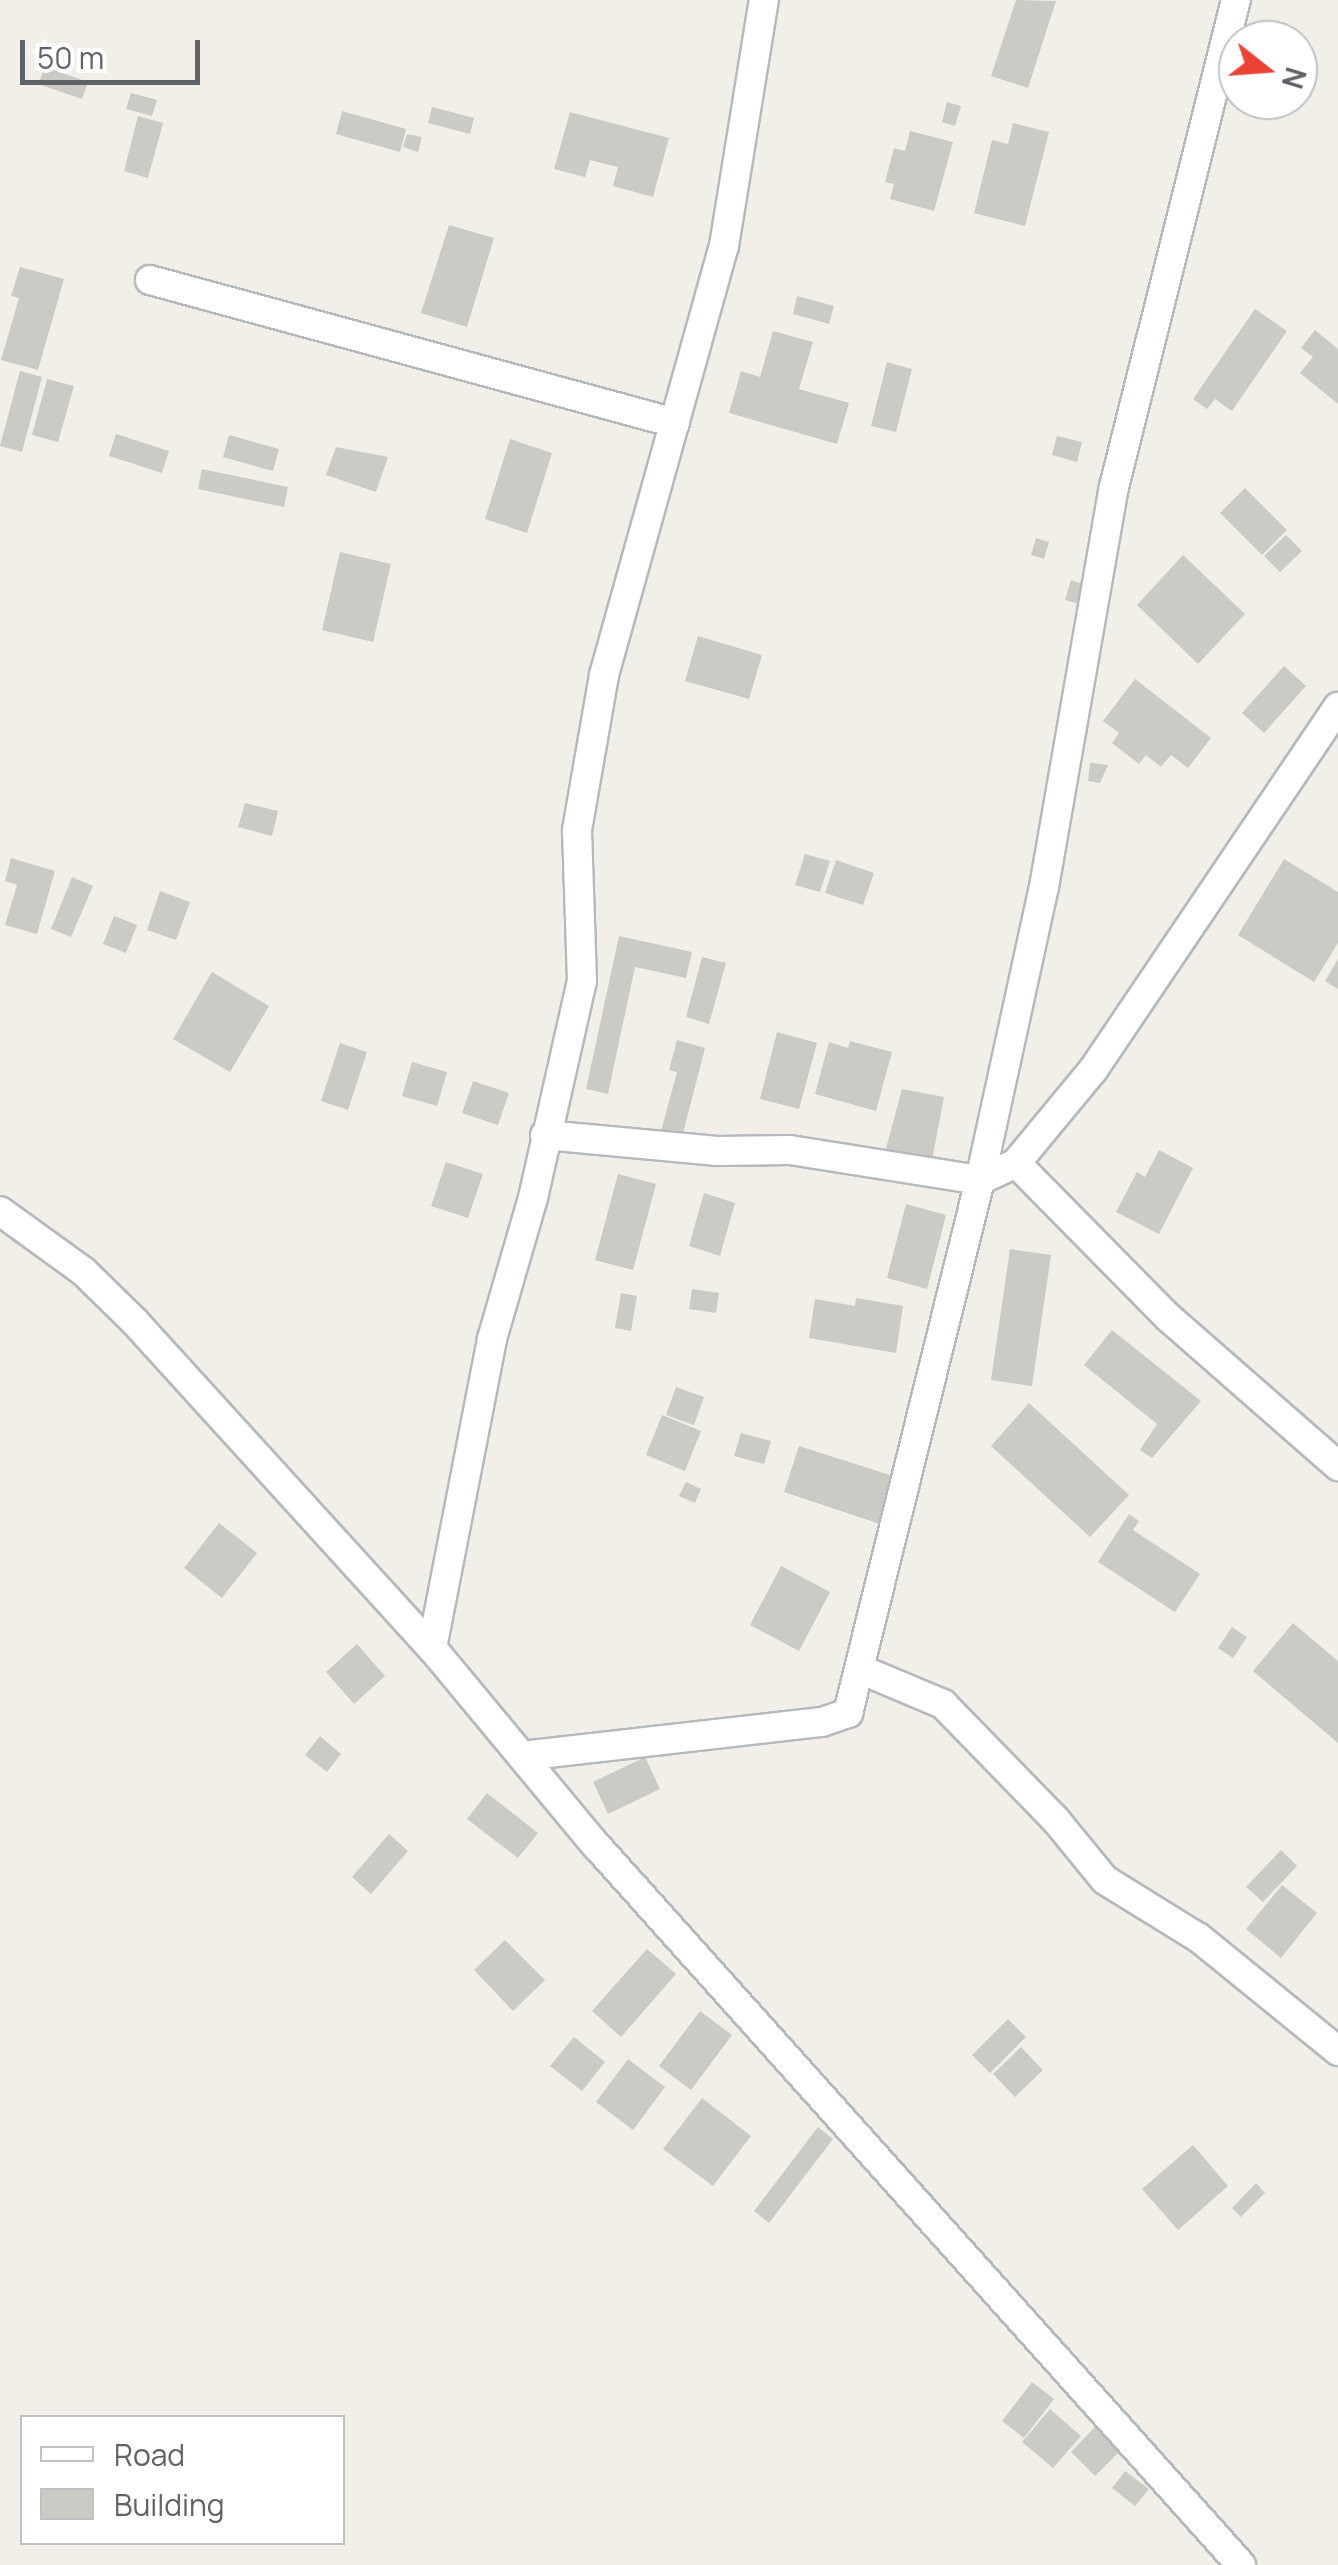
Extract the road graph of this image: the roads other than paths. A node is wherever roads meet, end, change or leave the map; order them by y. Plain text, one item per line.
1 (764, 0) edge
2 (1236, 0) edge
3 (150, 280) dead end
4 (675, 422) junction
5 (1338, 707) edge
6 (545, 1134) junction
7 (1016, 1164) junction
8 (980, 1180) junction
9 (0, 1211) edge
10 (1338, 1466) edge
11 (432, 1648) junction
12 (862, 1670) junction
13 (522, 1756) junction
14 (1338, 2051) edge
15 (1241, 2565) edge

1 - 4 street
2 - 8 street
3 - 4 street
4 - 6 street
5 - 7 street
6 - 8 street
6 - 11 street
7 - 8 street
7 - 10 street
8 - 12 street
9 - 11 street
11 - 13 street
12 - 13 street
12 - 14 street
13 - 15 street

